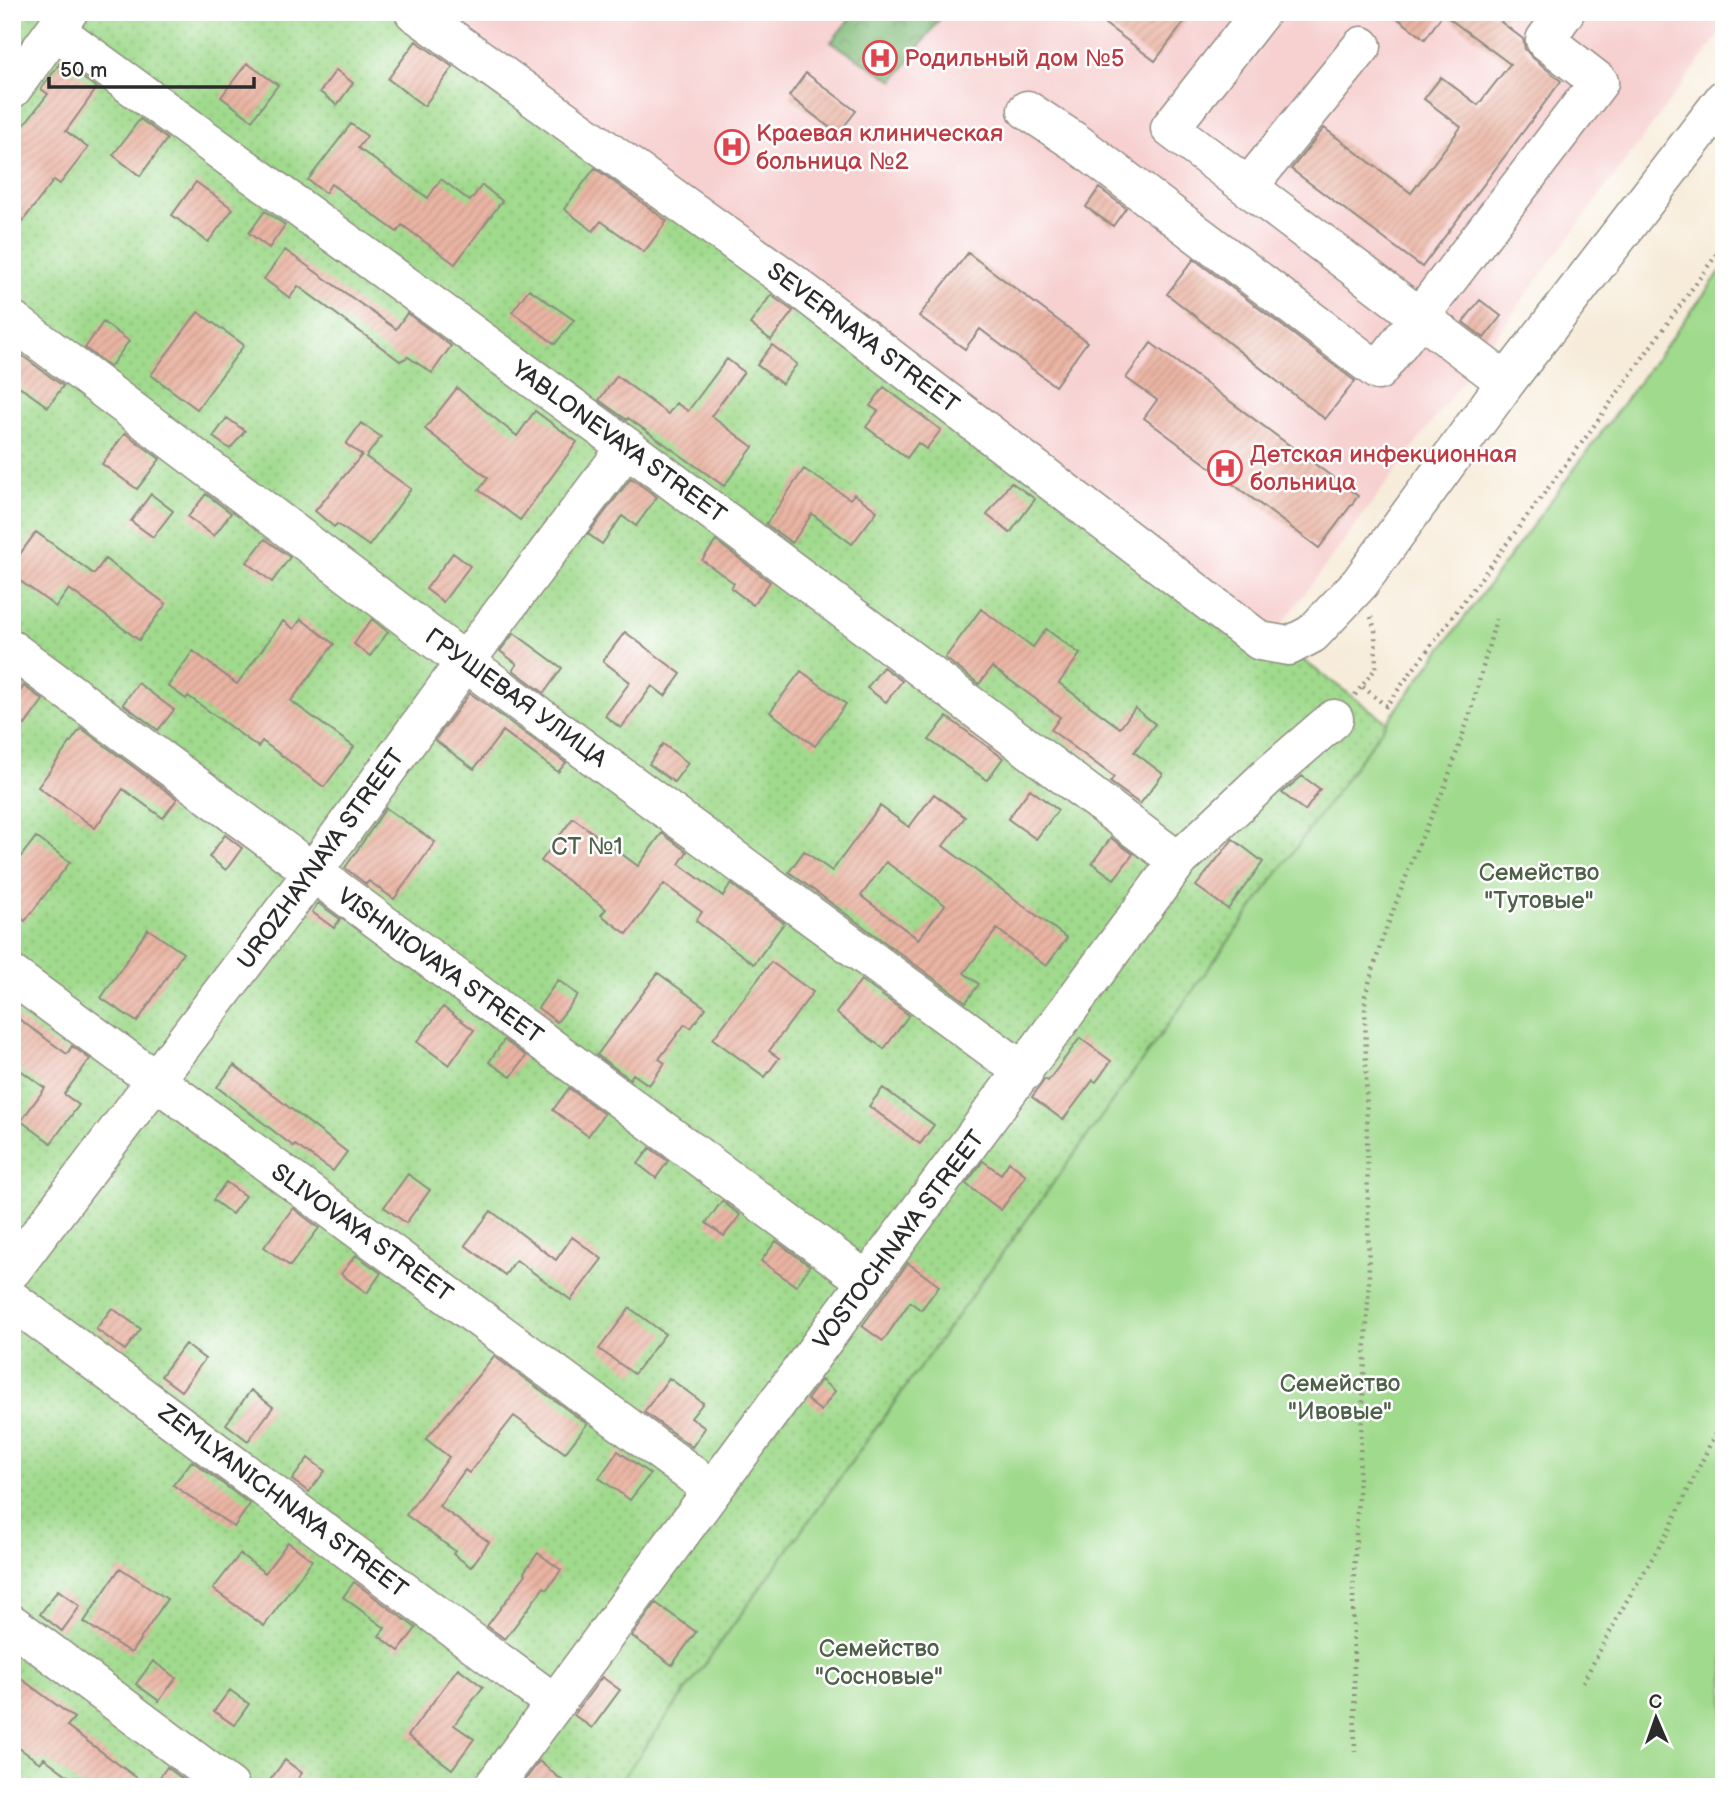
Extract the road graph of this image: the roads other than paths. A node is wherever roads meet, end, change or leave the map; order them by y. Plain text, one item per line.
1 (414, 12) edge
2 (1261, 12) edge
3 (1565, 12) edge
4 (61, 21) edge
5 (1362, 46) dead end
6 (12, 89) edge
7 (1724, 99) edge
8 (1027, 110) dead end
9 (1248, 187) junction
10 (1418, 318) junction
11 (12, 320) edge
12 (1506, 382) junction
13 (627, 447) junction
14 (12, 650) edge
15 (465, 662) junction
16 (1334, 719) road end
17 (1178, 861) junction
18 (313, 872) junction
19 (12, 975) edge
20 (1024, 1072) junction
21 (156, 1082) junction
22 (12, 1270) edge
23 (867, 1281) junction
24 (12, 1300) edge
25 (712, 1489) junction
26 (12, 1624) edge
27 (554, 1703) junction
28 (230, 1787) edge
29 (493, 1787) edge

1 - 12 street, SEVERNAYA STREET
2 - 9 street
3 - 10 street
4 - 6 street
4 - 13 street, YABLONEVAYA STREET
5 - 9 street
7 - 12 street
8 - 10 street
9 - 10 street
10 - 12 street
11 - 15 street, ГРУШЕВАЯ УЛИЦА
13 - 15 street, UROZHAYNAYA STREET
13 - 17 street, YABLONEVAYA STREET
14 - 18 street, VISHNIOVAYA STREET
15 - 18 street, UROZHAYNAYA STREET
15 - 20 street, ГРУШЕВАЯ УЛИЦА
16 - 17 street, VOSTOCHNAYA STREET
17 - 20 street, VOSTOCHNAYA STREET
18 - 21 street, UROZHAYNAYA STREET
18 - 23 street, VISHNIOVAYA STREET
19 - 21 street, SLIVOVAYA STREET
20 - 23 street, VOSTOCHNAYA STREET
21 - 22 street, UROZHAYNAYA STREET
21 - 25 street, SLIVOVAYA STREET
23 - 25 street, VOSTOCHNAYA STREET
24 - 27 street, ZEMLYANICHNAYA STREET
25 - 27 street, VOSTOCHNAYA STREET
26 - 28 street
27 - 29 street, VOSTOCHNAYA STREET

